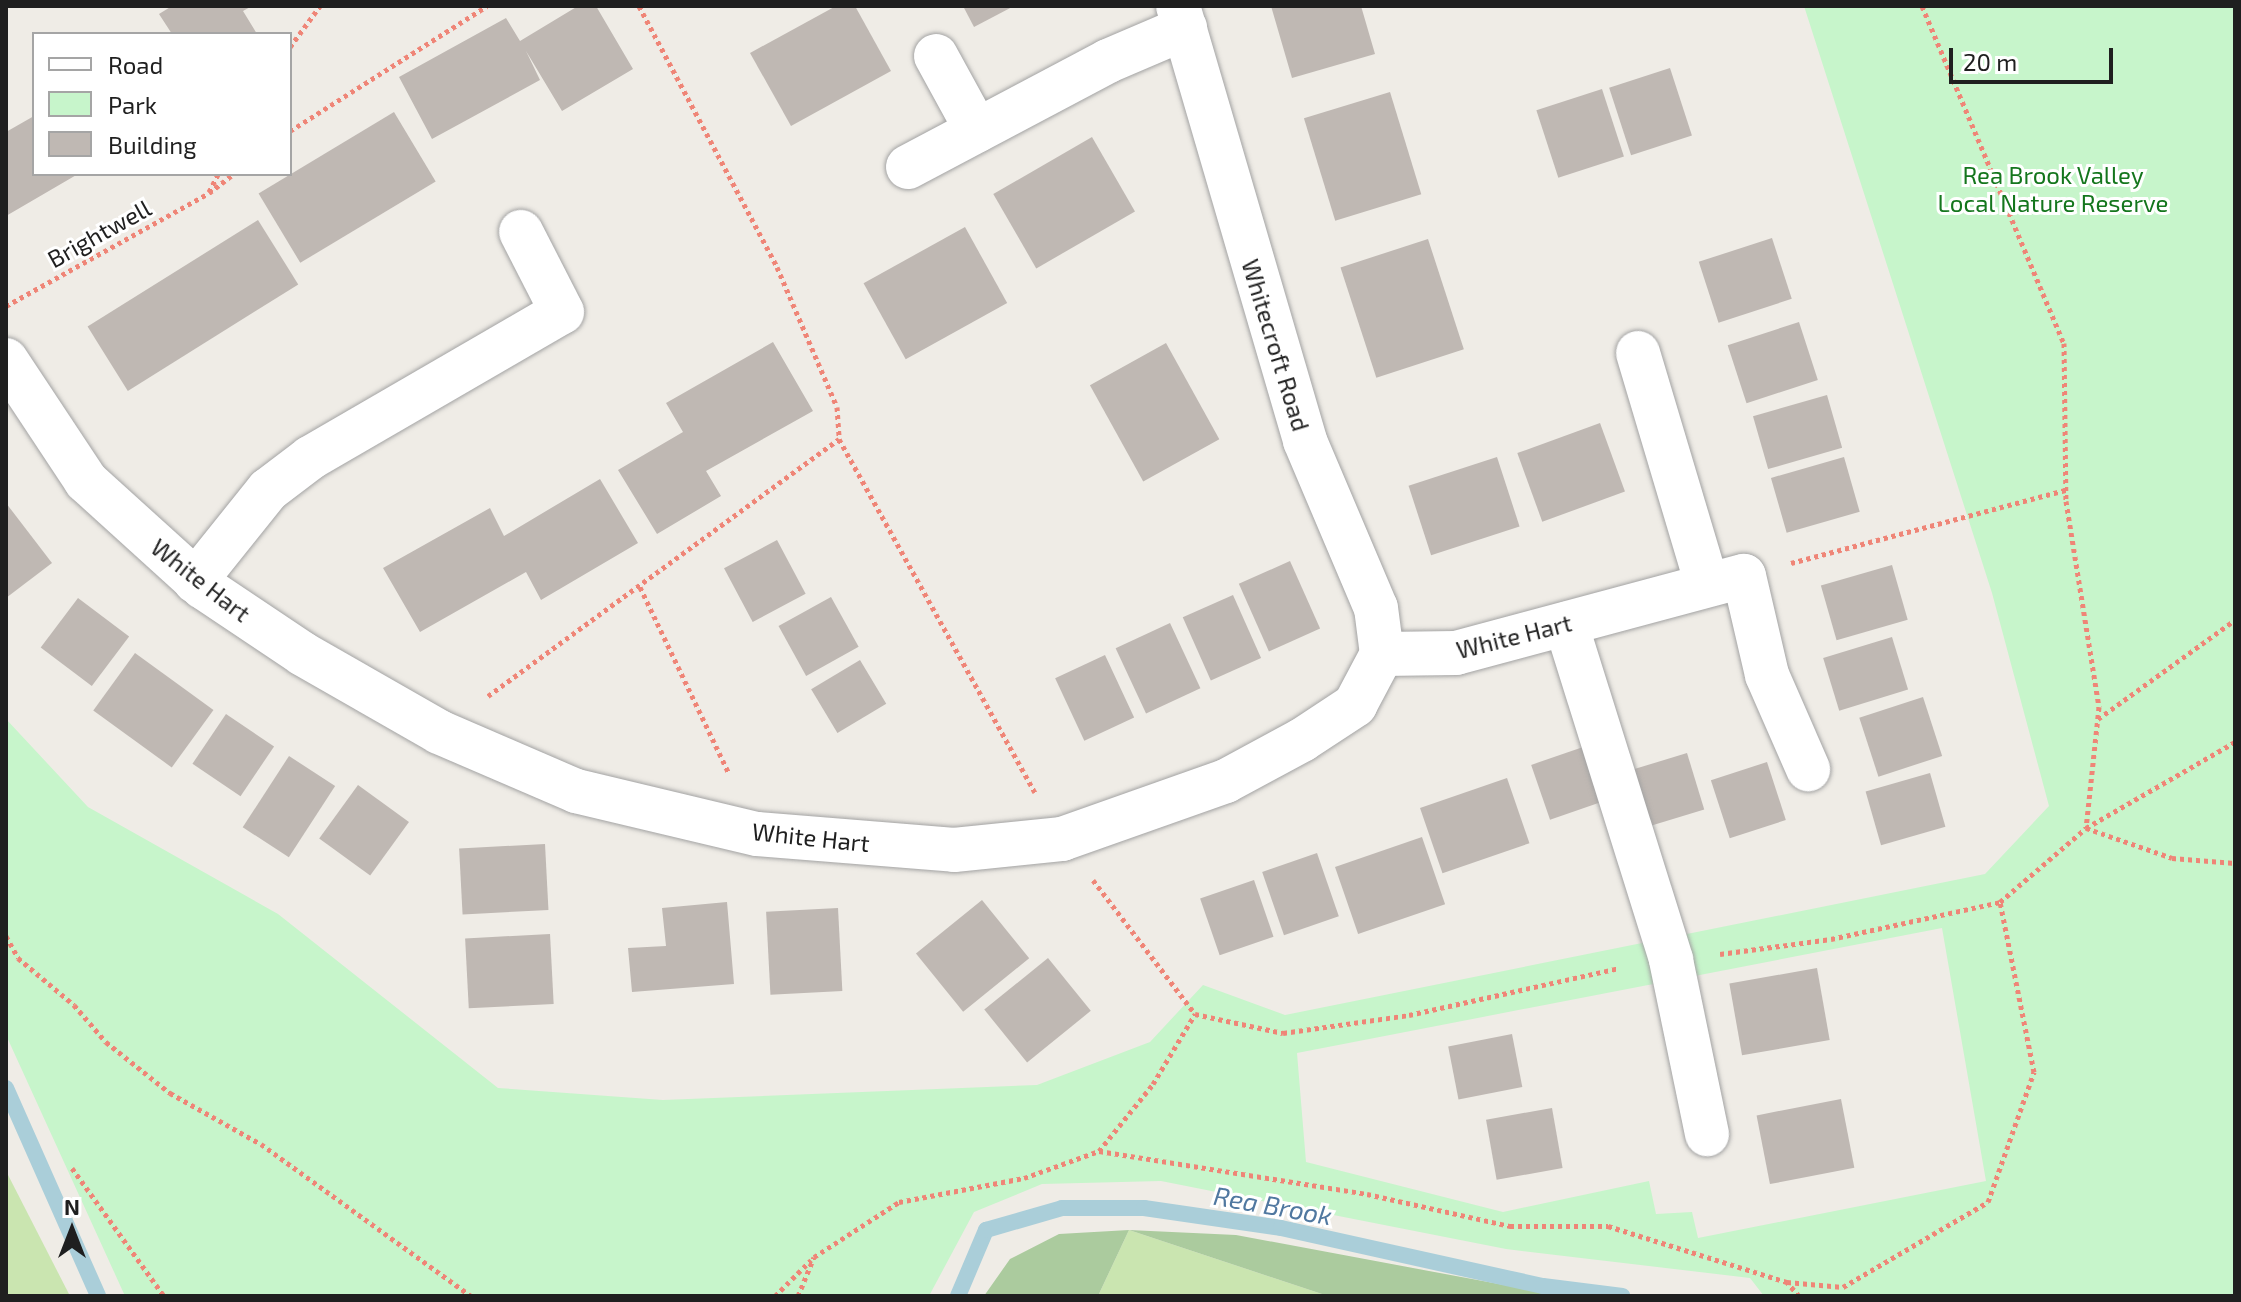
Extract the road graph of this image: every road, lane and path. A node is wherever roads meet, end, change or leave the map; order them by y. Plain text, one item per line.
1 (320, 6) edge
2 (487, 6) edge
3 (639, 6) edge
4 (1922, 6) edge
5 (1182, 17) edge
6 (292, 44) edge
7 (936, 56) dead end
8 (292, 130) edge
9 (977, 131) junction
10 (908, 167) dead end
11 (217, 176) edge
12 (230, 176) edge
13 (209, 193) junction
14 (521, 232) dead end
15 (6, 306) edge
16 (1638, 353) dead end
17 (6, 360) edge
18 (839, 439) junction
19 (2066, 490) junction
20 (1726, 580) junction
21 (195, 581) junction
22 (640, 587) junction
23 (2235, 620) edge
24 (1566, 624) junction
25 (1382, 654) junction
26 (2098, 719) junction
27 (439, 732) junction
28 (1808, 769) dead end
29 (757, 834) junction
30 (1062, 839) junction
31 (2235, 863) edge
32 (2000, 902) dead end
33 (6, 936) edge
34 (1195, 1014) dead end
35 (1707, 1134) dead end
36 (1099, 1151) junction
37 (72, 1168) dead end
38 (814, 1257) junction
39 (1787, 1282) junction
40 (164, 1296) edge
41 (471, 1296) edge
42 (775, 1296) edge
43 (798, 1296) edge
44 (1799, 1296) edge

1 - 6 path
2 - 8 path
3 - 18 path
4 - 19 path
5 - 9 street, Whitecroft Road
5 - 25 street, Whitecroft Road
7 - 9 street
9 - 10 street, Whitecroft Road
11 - 13 path
12 - 13 path, Brightwell
13 - 15 path, Brightwell
14 - 21 street
16 - 20 street
17 - 21 street, White Hart
18 - 22 path
18 - 30 path
19 - 20 path
19 - 26 path
20 - 24 street, White Hart
20 - 28 street
21 - 27 street, White Hart
22 - 27 path
22 - 29 path
23 - 26 path
24 - 25 street, White Hart
24 - 35 street
25 - 30 street, White Hart
26 - 31 path
27 - 29 street, White Hart
29 - 30 street, White Hart
32 - 39 path
33 - 41 path
34 - 36 path
36 - 38 path
36 - 39 path
37 - 40 path
38 - 42 path
38 - 43 path
39 - 44 path

